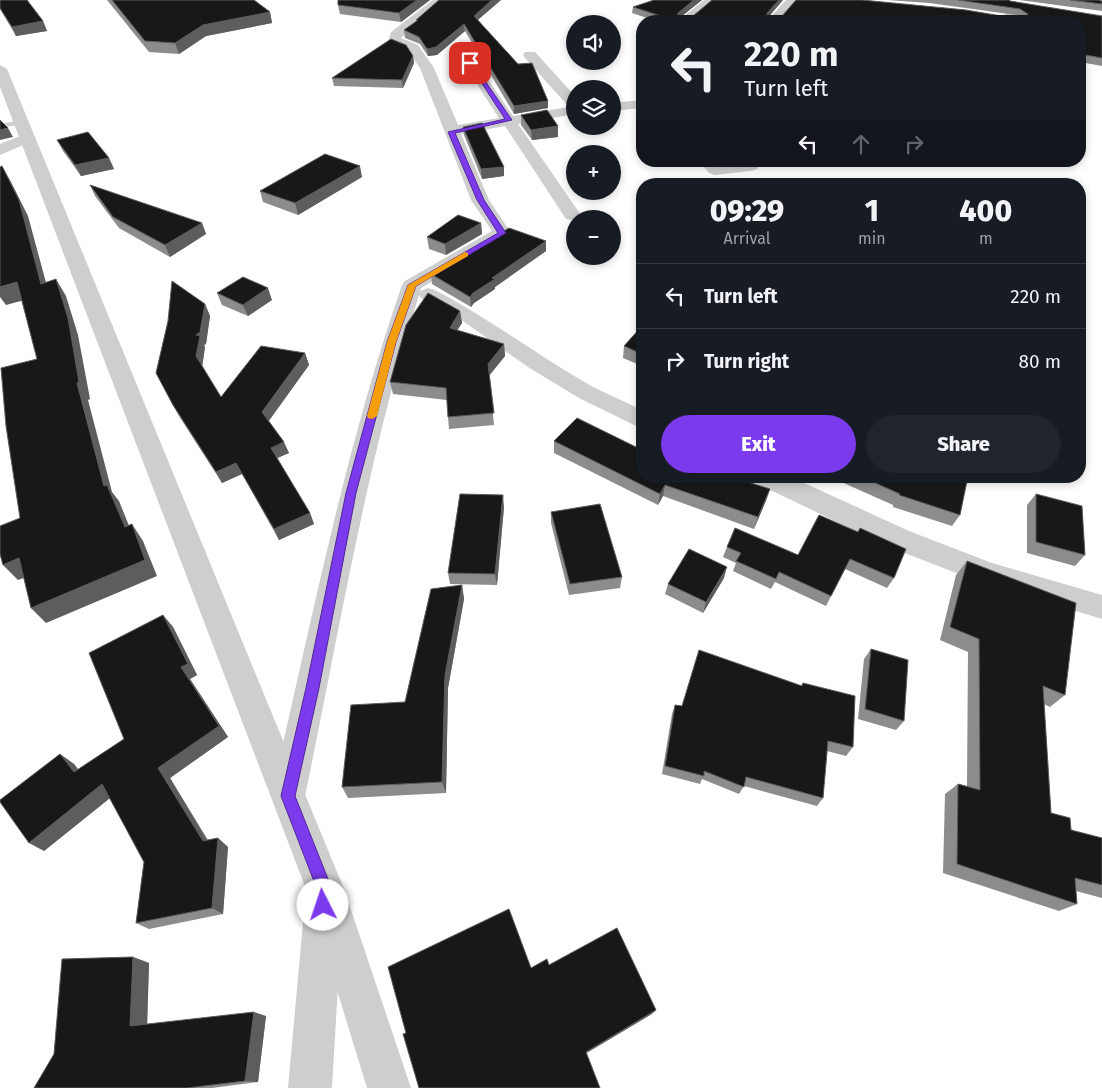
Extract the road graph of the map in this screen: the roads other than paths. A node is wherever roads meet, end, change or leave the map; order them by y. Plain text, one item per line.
1 (440, 0) edge
2 (712, 0) edge
3 (792, 0) edge
4 (692, 15) edge
5 (778, 15) edge
6 (460, 48) dead end
7 (530, 55) dead end
8 (0, 69) edge
9 (566, 95) edge
10 (636, 105) edge
11 (621, 106) edge
12 (566, 111) edge
13 (509, 120) junction
14 (15, 123) edge
15 (451, 132) junction
16 (0, 150) edge
17 (712, 167) edge
18 (742, 167) edge
19 (569, 210) edge
20 (412, 285) junction
21 (636, 416) edge
22 (786, 483) edge
23 (1102, 607) edge
24 (288, 796) junction
25 (325, 889) junction
26 (310, 1088) edge
27 (389, 1088) edge

1 - 15 street
2 - 4 street
3 - 5 street
6 - 13 street
7 - 9 street
8 - 14 street
10 - 11 street
12 - 13 street
13 - 15 street
13 - 19 street
14 - 16 street
14 - 24 street
15 - 20 street
17 - 18 street
20 - 21 street
20 - 24 street
22 - 23 street
24 - 25 street
25 - 26 street
25 - 27 street

